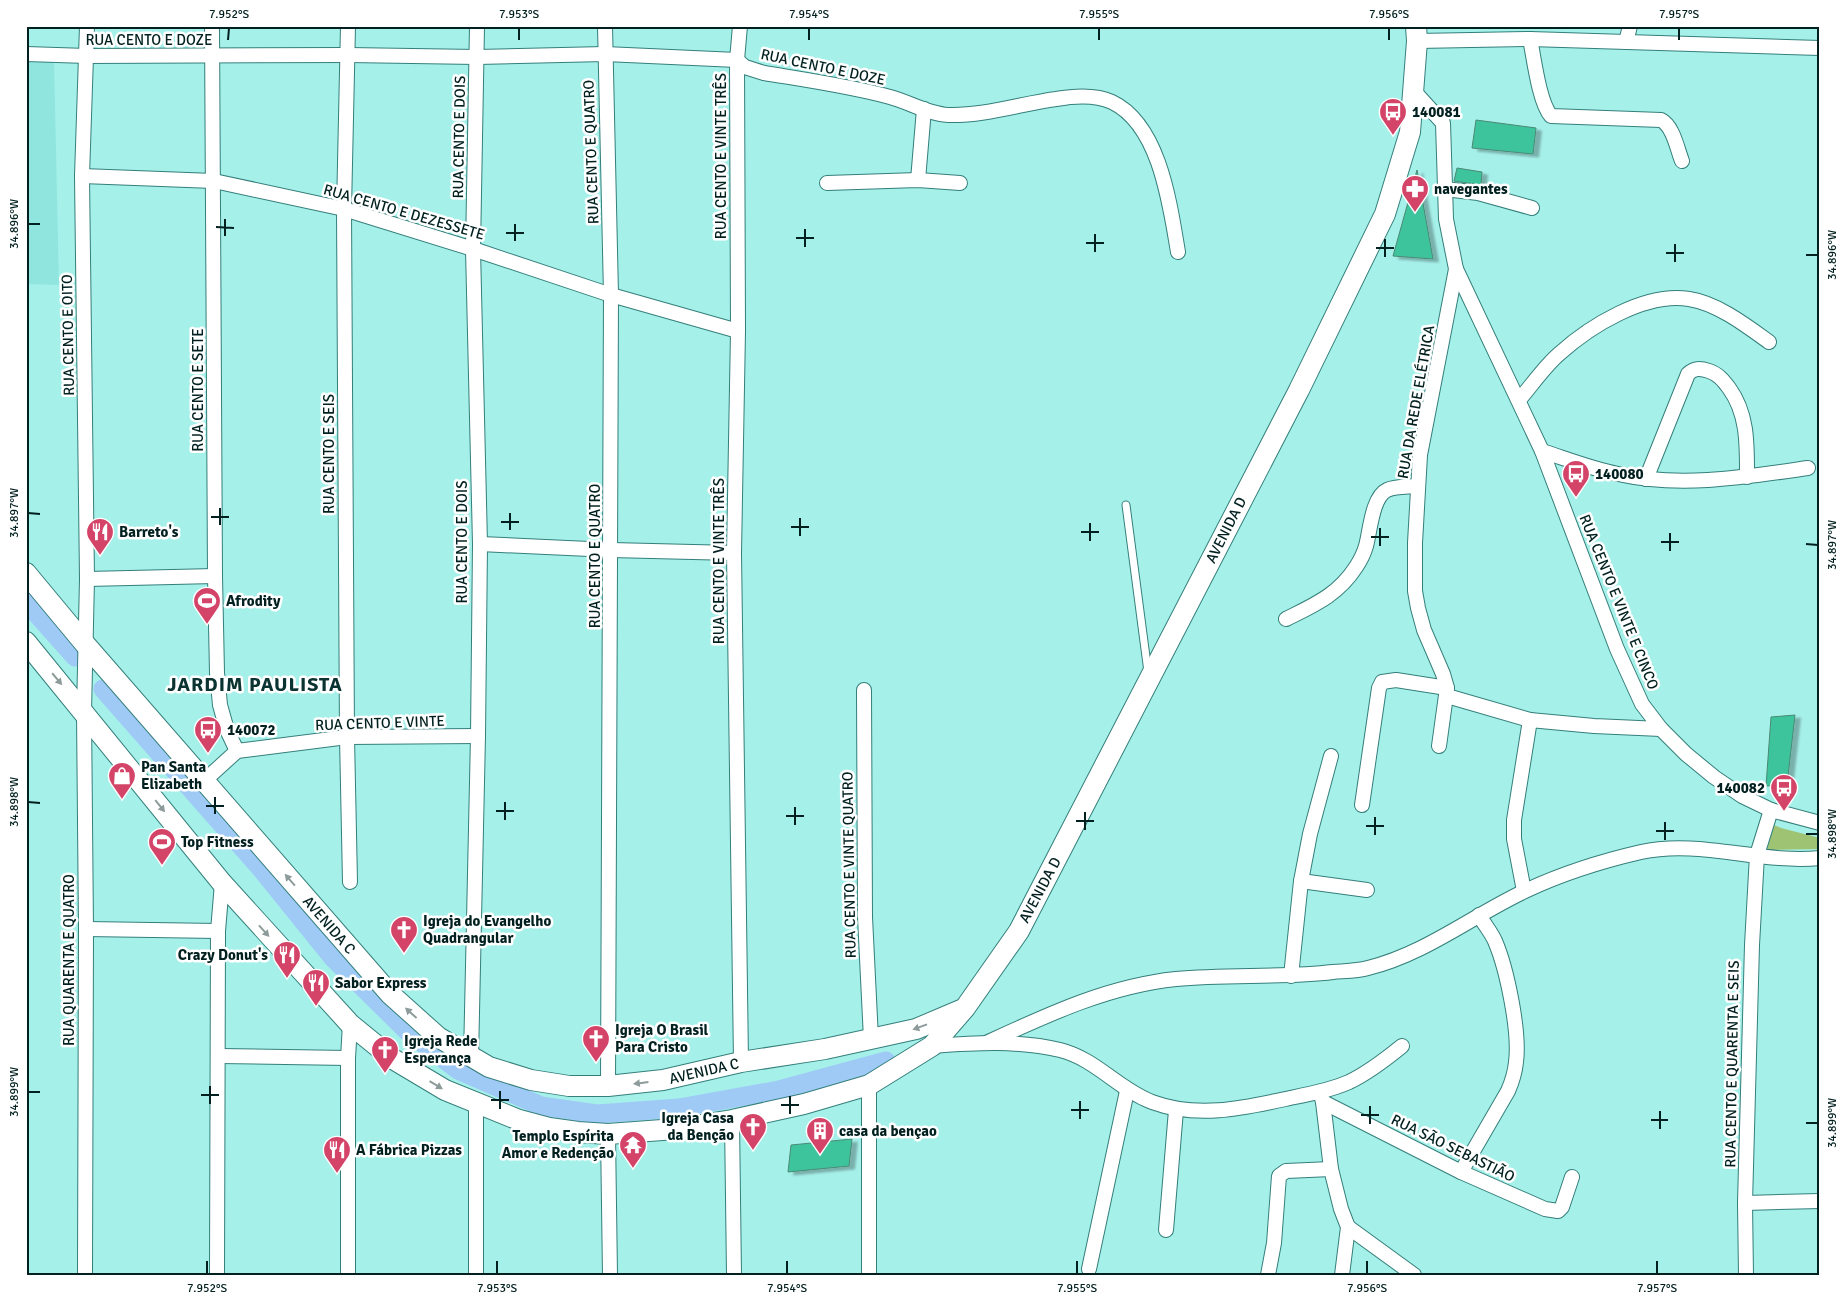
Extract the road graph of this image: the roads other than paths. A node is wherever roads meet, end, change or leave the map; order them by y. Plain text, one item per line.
1 (87, 26) edge
2 (212, 26) edge
3 (348, 26) edge
4 (477, 26) edge
5 (605, 26) edge
6 (740, 26) edge
7 (1630, 26) edge
8 (1417, 34) edge
9 (1530, 39) junction
10 (1626, 42) junction
11 (1820, 48) edge
12 (26, 54) edge
13 (605, 54) junction
14 (348, 55) junction
15 (87, 56) junction
16 (212, 56) junction
17 (477, 56) junction
18 (737, 60) junction
19 (1412, 89) junction
20 (924, 109) junction
21 (1682, 160) dead end
22 (82, 176) junction
23 (918, 180) junction
24 (214, 182) junction
25 (827, 183) dead end
26 (960, 183) dead end
27 (1445, 188) junction
28 (1532, 208) dead end
29 (344, 209) junction
30 (473, 249) junction
31 (1178, 252) dead end
32 (1456, 269) junction
33 (611, 295) junction
34 (738, 331) junction
35 (1769, 342) dead end
36 (1519, 400) junction
37 (1542, 451) junction
38 (1808, 468) dead end
39 (1747, 476) junction
40 (1646, 479) junction
41 (1417, 486) junction
42 (1126, 505) dead end
43 (480, 544) junction
44 (611, 550) junction
45 (734, 552) junction
46 (26, 573) edge
47 (214, 576) junction
48 (87, 578) junction
49 (1286, 619) dead end
50 (26, 642) edge
51 (85, 644) junction
52 (1149, 680) junction
53 (864, 690) dead end
54 (1447, 692) junction
55 (84, 712) junction
56 (1530, 720) junction
57 (1661, 729) junction
58 (478, 736) junction
59 (347, 738) junction
60 (1439, 746) dead end
61 (237, 751) junction
62 (1331, 756) dead end
63 (205, 780) junction
64 (1362, 805) dead end
65 (1771, 810) junction
66 (1820, 823) edge
67 (1757, 855) junction
68 (1820, 858) edge
69 (1301, 880) junction
70 (350, 882) dead end
71 (222, 883) junction
72 (1367, 890) dead end
73 (1524, 891) junction
74 (1479, 915) junction
75 (86, 929) junction
76 (218, 931) junction
77 (1291, 976) junction
78 (965, 1008) junction
79 (350, 1024) junction
80 (871, 1039) junction
81 (986, 1043) junction
82 (932, 1046) junction
83 (1402, 1046) dead end
84 (219, 1056) junction
85 (348, 1058) junction
86 (471, 1058) junction
87 (741, 1062) junction
88 (869, 1085) junction
89 (608, 1086) junction
90 (1128, 1090) junction
91 (1322, 1097) junction
92 (476, 1104) junction
93 (1176, 1110) junction
94 (732, 1120) junction
95 (608, 1134) junction
96 (1331, 1169) junction
97 (1461, 1172) junction
98 (1572, 1177) dead end
99 (1820, 1201) edge
100 (1745, 1202) junction
101 (1348, 1227) junction
102 (1166, 1230) dead end
103 (1089, 1269) dead end
104 (85, 1275) edge
105 (217, 1275) edge
106 (348, 1275) edge
107 (476, 1275) edge
108 (610, 1275) edge
109 (734, 1275) edge
110 (869, 1275) edge
111 (1268, 1275) edge
112 (1342, 1275) edge
113 (1414, 1275) edge
114 (1746, 1275) edge

1 - 15 street, RUA CENTO E OITO
2 - 16 street, RUA CENTO E SETE
3 - 14 street, RUA CENTO E SEIS
4 - 17 street, RUA CENTO E DOIS
5 - 13 street, RUA CENTO E QUATRO
6 - 18 street, RUA CENTO E VINTE TRÊS
7 - 10 street
8 - 9 street
8 - 19 main road, AVENIDA D
9 - 10 street
9 - 21 street
10 - 11 street
12 - 15 street, RUA CENTO E DOZE
13 - 17 street, RUA CENTO E DOZE
13 - 18 street, RUA CENTO E DOZE
13 - 33 street, RUA CENTO E QUATRO
14 - 16 street, RUA CENTO E DOZE
14 - 17 street, RUA CENTO E DOZE
14 - 29 street, RUA CENTO E SEIS
15 - 16 street, RUA CENTO E DOZE
15 - 22 street, RUA CENTO E OITO
16 - 24 street, RUA CENTO E SETE
17 - 30 street, RUA CENTO E DOIS
18 - 20 street, RUA CENTO E DOZE
18 - 34 street, RUA CENTO E VINTE TRÊS
19 - 27 street, RUA CENTO E VINTE E CINCO
19 - 52 main road, AVENIDA D
20 - 23 street
20 - 31 street, RUA CENTO E DOZE
22 - 24 street, RUA CENTO E DEZESSETE
22 - 48 street, RUA CENTO E OITO
23 - 25 street
23 - 26 street
24 - 29 street, RUA CENTO E DEZESSETE
24 - 47 street, RUA CENTO E SETE
27 - 28 street
27 - 32 street, RUA CENTO E VINTE E CINCO
29 - 30 street, RUA CENTO E DEZESSETE
29 - 59 street, RUA CENTO E SEIS
30 - 33 street, RUA CENTO E DEZESSETE
30 - 43 street, RUA CENTO E DOIS
32 - 36 street, RUA CENTO E VINTE E CINCO
32 - 41 street, RUA DA REDE ELÉTRICA
33 - 34 street, RUA CENTO E DEZESSETE
33 - 44 street, RUA CENTO E QUATRO
34 - 45 street, RUA CENTO E VINTE TRÊS
35 - 36 street
36 - 37 street, RUA CENTO E VINTE E CINCO
37 - 40 street
37 - 57 street, RUA CENTO E VINTE E CINCO
38 - 39 street
39 - 40 street
39 - 40 street
41 - 49 street
41 - 54 street, RUA DA REDE ELÉTRICA
42 - 52 lane
43 - 44 street
43 - 58 street, RUA CENTO E DOIS
44 - 45 street
44 - 89 street, RUA CENTO E QUATRO
45 - 87 street, RUA CENTO E VINTE TRÊS
46 - 51 main road, AVENIDA C
47 - 48 street
47 - 61 street, RUA CENTO E SETE
48 - 51 street, RUA CENTO E OITO
50 -> 55 main road, AVENIDA D
51 - 55 street, RUA QUARENTA E QUATRO
51 - 63 main road, AVENIDA C
52 - 78 main road, AVENIDA D
53 - 80 street, RUA CENTO E VINTE QUATRO
54 - 56 street
54 - 60 street, RUA DA REDE ELÉTRICA
54 - 64 street
55 -> 71 main road, AVENIDA D
55 - 75 street, RUA QUARENTA E QUATRO
56 - 57 street
56 - 73 street
57 - 65 street, RUA CENTO E VINTE E CINCO
58 - 59 street, RUA CENTO E VINTE
58 - 86 street, RUA CENTO E DOIS
59 - 61 street, RUA CENTO E VINTE
59 - 70 street, RUA CENTO E SEIS
61 - 63 street
62 - 69 street
86 -> 63 main road, AVENIDA C
65 - 66 street, RUA CENTO E VINTE E CINCO
65 - 67 street, RUA CENTO E QUARENTA E SEIS
67 - 68 street
67 - 73 street
67 - 100 street, RUA CENTO E QUARENTA E SEIS
69 - 72 street
69 - 77 street
71 - 76 street
71 -> 79 main road, AVENIDA D
73 - 74 street
74 - 77 street
74 - 97 street
75 - 76 street
75 - 104 street, RUA QUARENTA E QUATRO
76 - 84 street
77 - 81 street
78 -> 80 main road, AVENIDA C
78 - 82 main road, AVENIDA D
79 - 85 street
79 -> 92 main road, AVENIDA D
80 - 87 main road, AVENIDA C
81 - 82 street
81 - 90 street
82 - 88 main road, AVENIDA D
83 - 91 street
84 - 85 street
84 - 105 street
85 - 106 street
86 - 89 main road, AVENIDA C
87 -> 89 main road, AVENIDA C
88 - 94 main road, AVENIDA D
88 - 110 street
90 - 93 street
90 - 103 street
91 - 93 street
91 - 96 street
91 - 97 street, RUA SÃO SEBASTIÃO
92 - 95 main road, AVENIDA D
92 - 107 street
93 - 102 street
94 - 95 main road, AVENIDA D
94 - 109 street
95 - 108 street
96 - 101 street
96 - 111 street
97 - 98 street, RUA SÃO SEBASTIÃO
99 - 100 street
100 - 114 street, RUA CENTO E QUARENTA E SEIS
101 - 112 street
101 - 113 street

